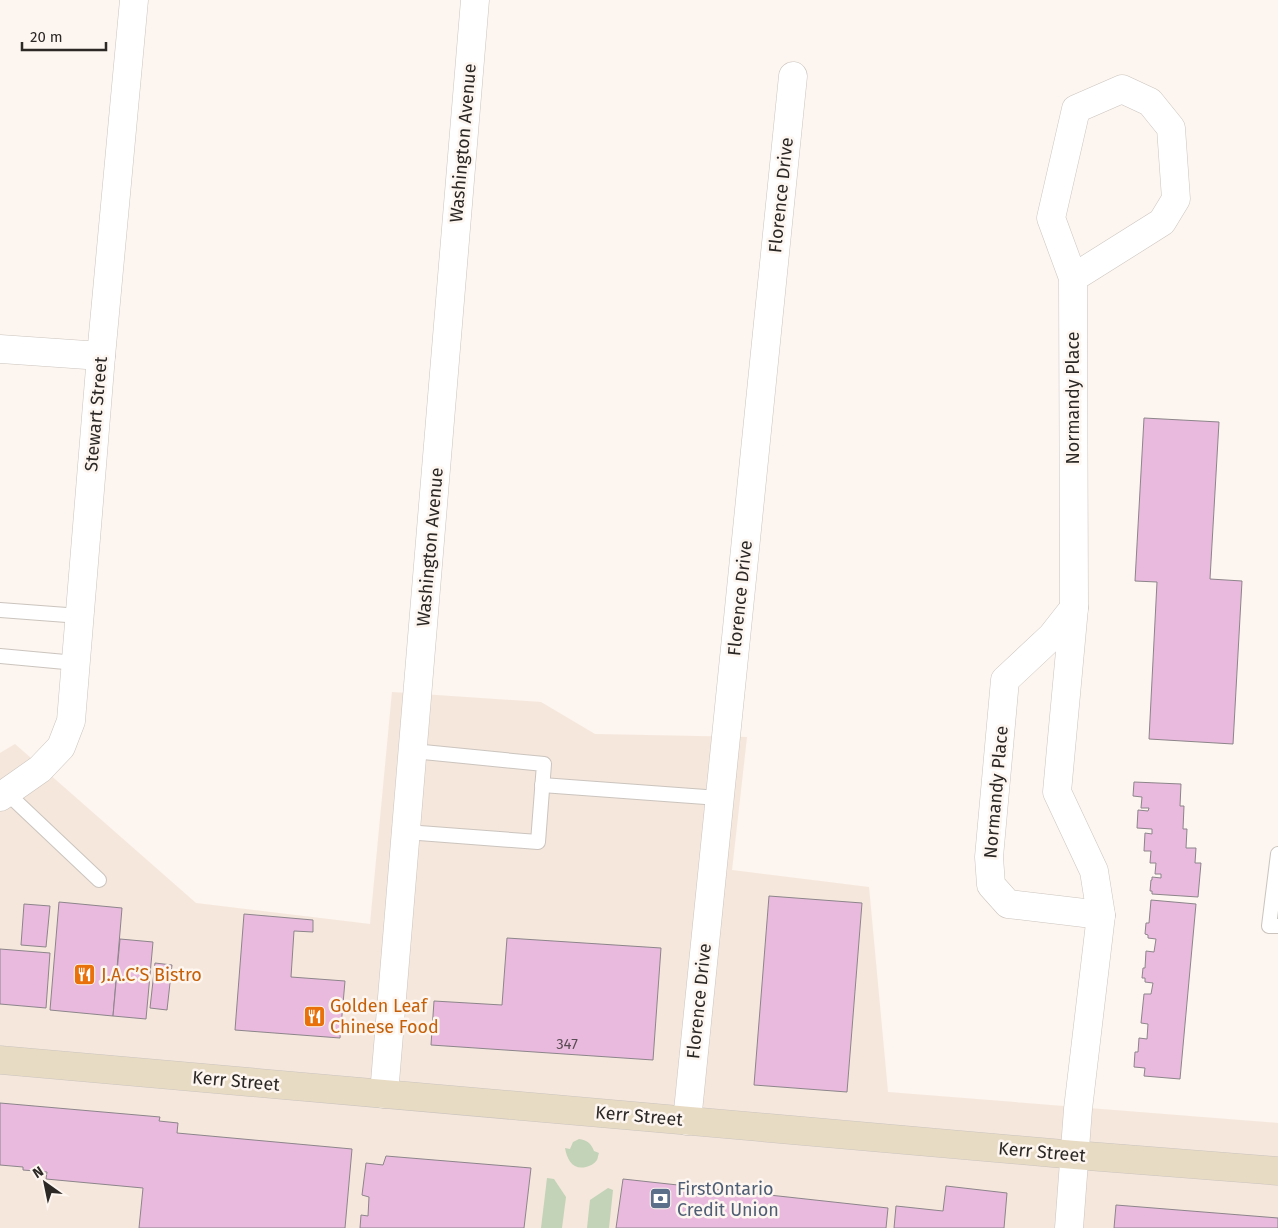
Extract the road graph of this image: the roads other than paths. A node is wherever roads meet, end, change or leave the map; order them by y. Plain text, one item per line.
1 (134, 0) edge
2 (475, 0) edge
3 (793, 76) dead end
4 (1073, 278) junction
5 (0, 349) edge
6 (101, 356) junction
7 (1074, 608) junction
8 (0, 610) edge
9 (80, 616) junction
10 (0, 656) edge
11 (76, 663) junction
12 (413, 751) junction
13 (542, 785) junction
14 (4, 795) edge
15 (720, 798) junction
16 (406, 832) junction
17 (1278, 854) edge
18 (99, 880) dead end
19 (1101, 915) junction
20 (1278, 926) edge
21 (0, 1060) edge
22 (384, 1094) junction
23 (687, 1121) junction
24 (1075, 1155) junction
25 (1278, 1172) edge
26 (1069, 1228) edge

1 - 6 street, Stewart Street
2 - 12 street, Washington Avenue
3 - 15 street, Florence Drive
4 - 4 street, Normandy Place
4 - 7 street, Normandy Place
5 - 6 street
6 - 9 street, Stewart Street
7 - 19 street, Normandy Place
7 - 19 street, Normandy Place
8 - 9 lane
9 - 11 street, Stewart Street
10 - 11 lane
11 - 14 street, Stewart Street
12 - 13 lane
12 - 16 street, Washington Avenue
13 - 15 lane
13 - 16 lane
14 - 18 lane
15 - 23 street, Florence Drive
16 - 22 street, Washington Avenue
17 - 20 lane
19 - 24 street, Normandy Place
21 - 22 main road, Kerr Street
22 - 23 main road, Kerr Street
23 - 24 main road, Kerr Street
24 - 25 main road, Kerr Street
24 - 26 street, Normandy Place

